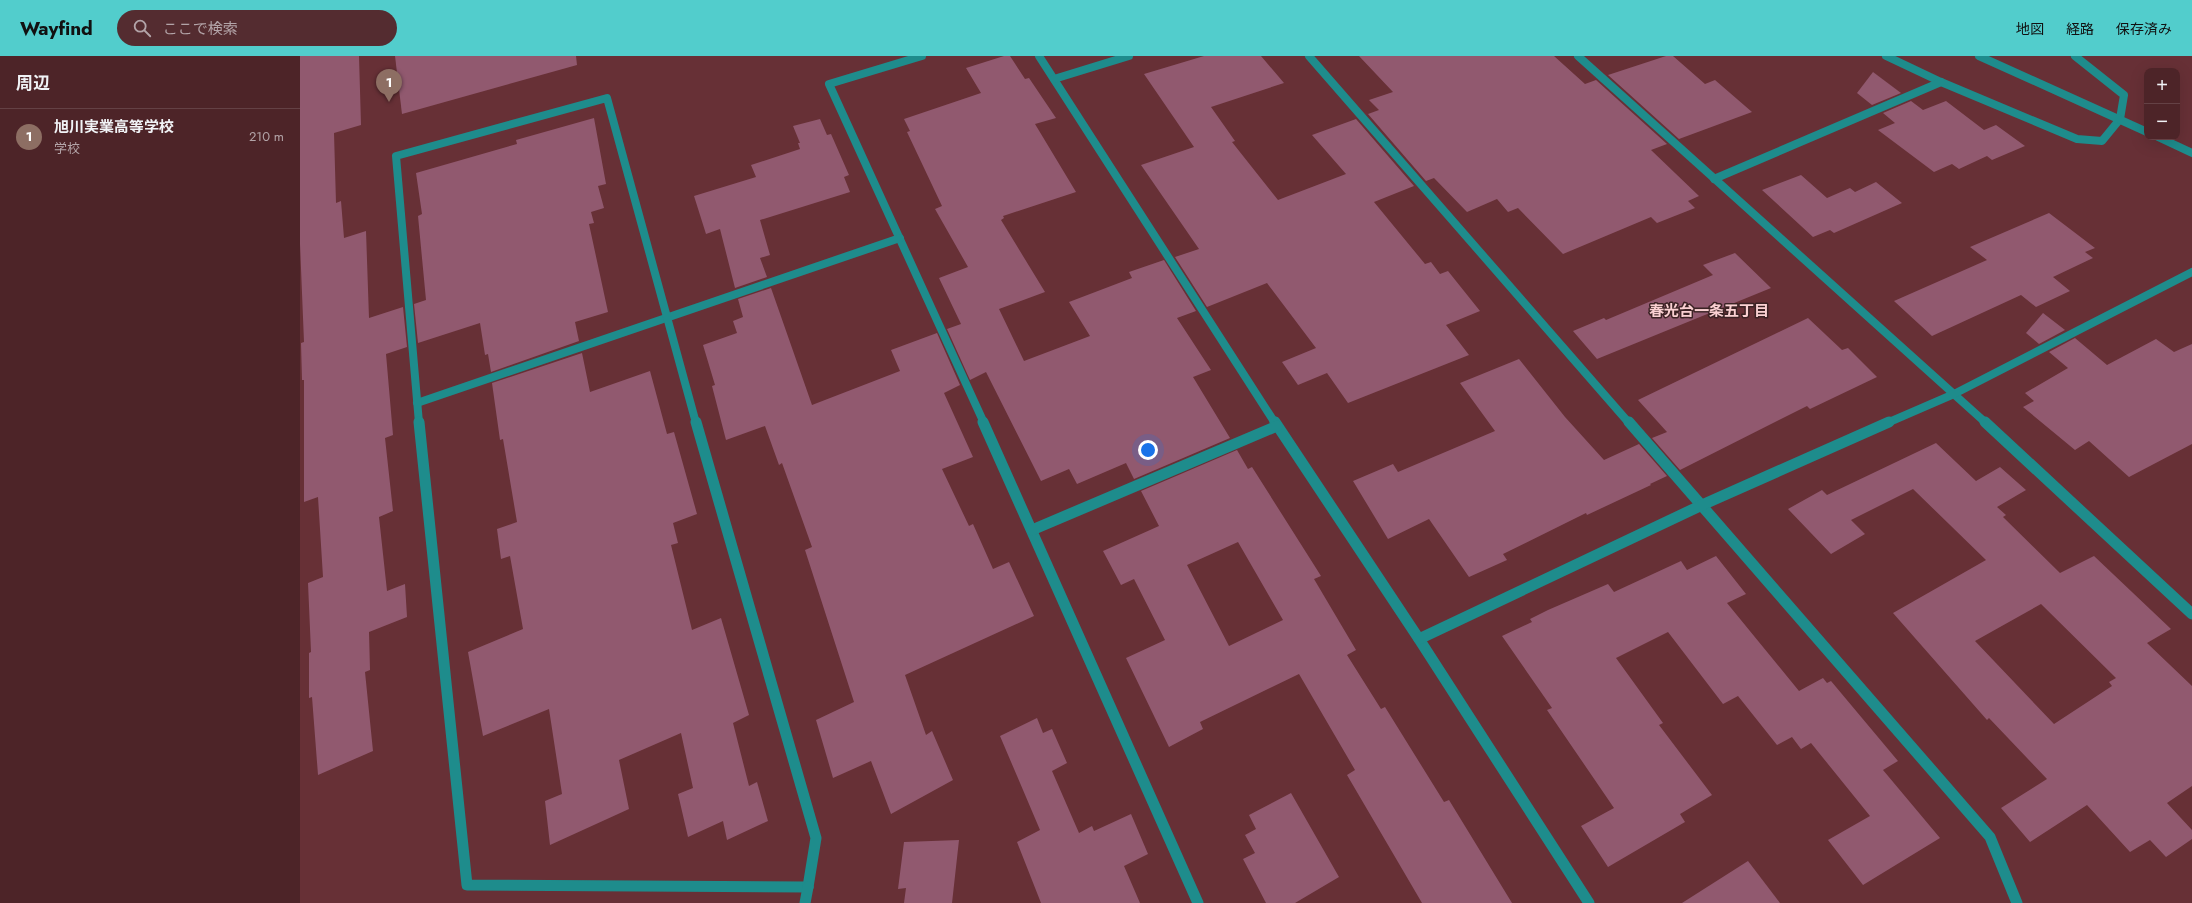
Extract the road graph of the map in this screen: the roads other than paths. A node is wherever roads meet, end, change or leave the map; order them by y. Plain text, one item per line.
1 (922, 56) edge
2 (1039, 56) edge
3 (1129, 56) edge
4 (1309, 56) edge
5 (1578, 56) edge
6 (1886, 56) edge
7 (1979, 56) edge
8 (2075, 56) edge
9 (1054, 79) junction
10 (1941, 82) junction
11 (2120, 119) junction
12 (2144, 131) edge
13 (2165, 140) edge
14 (2192, 152) edge
15 (1714, 179) junction
16 (900, 238) junction
17 (2192, 272) edge
18 (666, 319) junction
19 (1954, 394) junction
20 (417, 403) junction
21 (1277, 426) junction
22 (1702, 505) junction
23 (1032, 530) junction
24 (2192, 614) edge
25 (1419, 639) junction
26 (809, 887) junction
27 (805, 903) edge
28 (1198, 903) edge
29 (1589, 903) edge
30 (2017, 903) edge

1 - 16 street
2 - 9 street
3 - 9 street
4 - 22 street
5 - 15 street
6 - 10 street
7 - 11 street
8 - 11 street
9 - 21 street
10 - 11 street
10 - 15 street
11 - 12 street
13 - 14 street
15 - 19 street
16 - 18 street
16 - 23 street
17 - 19 street
18 - 20 street
18 - 20 street
18 - 26 street
19 - 22 street
19 - 24 street
20 - 26 street
21 - 23 street
21 - 25 street
22 - 25 street
22 - 30 street
23 - 28 street
25 - 29 street
26 - 27 street

